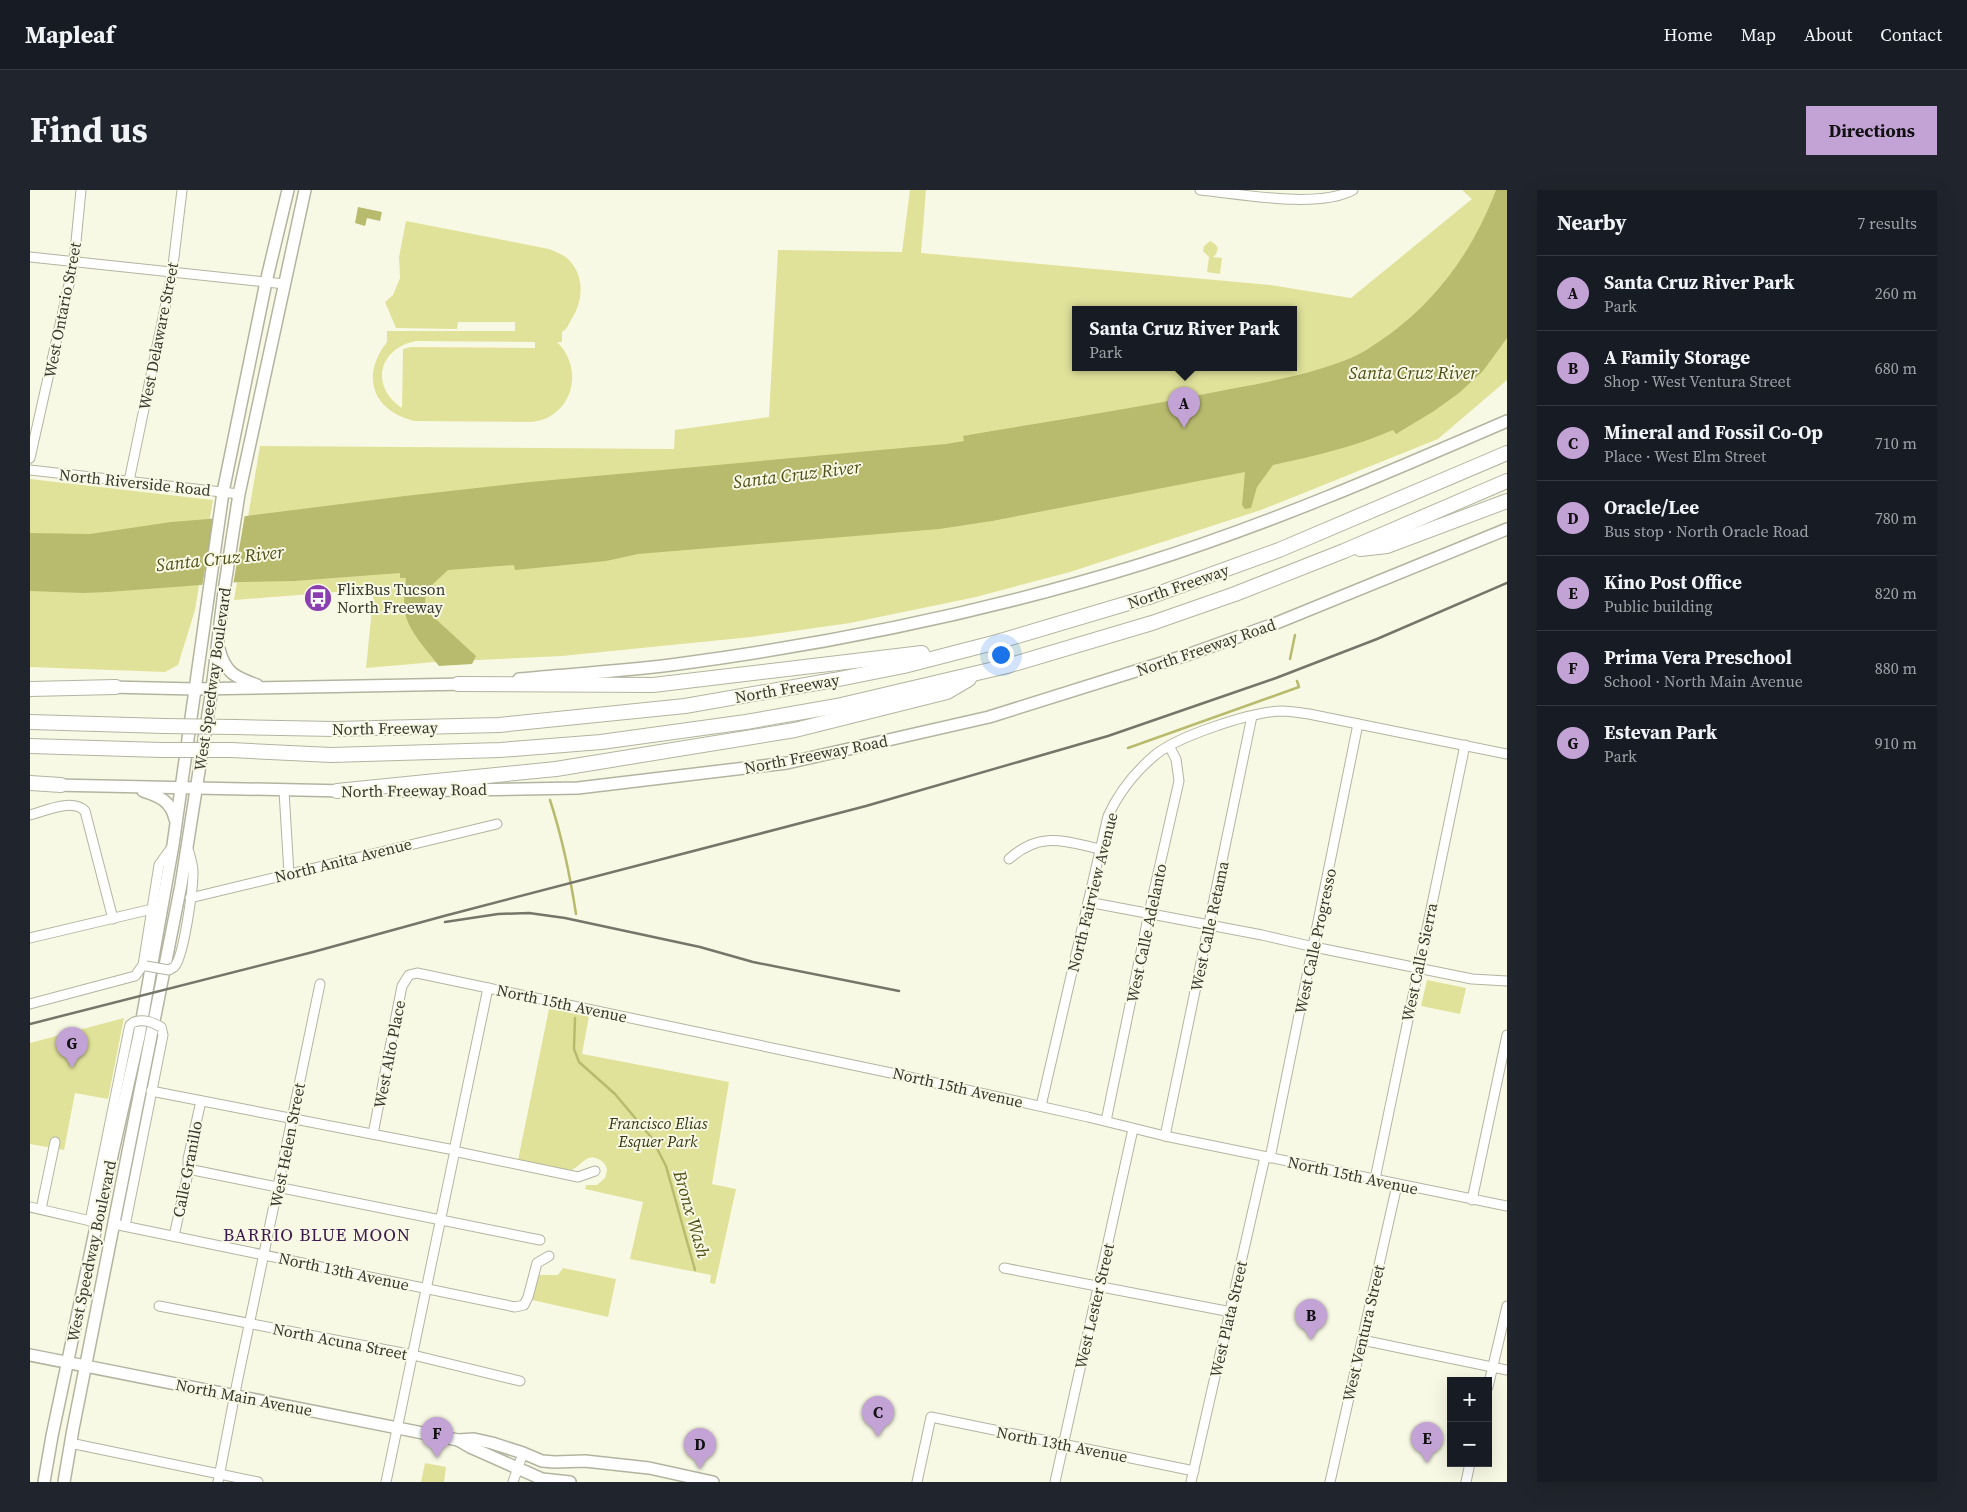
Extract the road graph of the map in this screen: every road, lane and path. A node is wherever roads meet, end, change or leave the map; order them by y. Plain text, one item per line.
1 (81, 190) edge
2 (182, 190) edge
3 (288, 190) edge
4 (305, 190) edge
5 (1200, 190) edge
6 (1349, 192) edge
7 (30, 257) edge
8 (74, 262) junction
9 (172, 274) junction
10 (266, 282) junction
11 (284, 284) junction
12 (1507, 421) edge
13 (1507, 451) edge
14 (30, 458) edge
15 (30, 470) edge
16 (129, 481) junction
17 (1507, 482) edge
18 (223, 492) junction
19 (239, 494) junction
20 (1507, 501) edge
21 (1507, 528) edge
22 (1344, 551) junction
23 (218, 645) junction
24 (982, 646) junction
25 (983, 672) junction
26 (30, 683) edge
27 (458, 684) junction
28 (116, 687) junction
29 (265, 688) junction
30 (30, 689) edge
31 (195, 689) junction
32 (212, 689) junction
33 (1252, 716) junction
34 (30, 722) edge
35 (1358, 724) junction
36 (1465, 744) junction
37 (30, 746) edge
38 (1169, 746) junction
39 (1507, 754) edge
40 (30, 784) edge
41 (61, 785) joint
42 (132, 788) junction
43 (180, 788) junction
44 (196, 789) junction
45 (284, 791) junction
46 (337, 791) junction
47 (30, 815) edge
48 (176, 824) junction
49 (497, 824) dead end
50 (173, 845) junction
51 (187, 846) junction
52 (1100, 849) junction
53 (1009, 859) dead end
54 (289, 874) junction
55 (190, 898) junction
56 (1088, 902) junction
57 (152, 909) junction
58 (1149, 913) junction
59 (113, 919) junction
60 (1209, 925) junction
61 (30, 938) edge
62 (1314, 947) junction
63 (144, 966) junction
64 (1418, 968) junction
65 (408, 975) joint
66 (1507, 981) edge
67 (320, 984) dead end
68 (488, 988) junction
69 (30, 1004) edge
70 (1507, 1035) edge
71 (152, 1091) junction
72 (201, 1101) junction
73 (1041, 1106) junction
74 (291, 1118) junction
75 (1106, 1121) junction
76 (1133, 1129) junction
77 (373, 1134) junction
78 (1165, 1136) junction
79 (55, 1142) dead end
80 (454, 1150) junction
81 (1267, 1157) junction
82 (188, 1169) junction
83 (596, 1171) dead end
84 (1375, 1179) junction
85 (1397, 1185) junction
86 (278, 1186) junction
87 (1472, 1200) junction
88 (1507, 1206) edge
89 (30, 1207) edge
90 (41, 1209) junction
91 (441, 1219) junction
92 (93, 1222) junction
93 (119, 1225) junction
94 (174, 1236) junction
95 (540, 1240) dead end
96 (265, 1254) junction
97 (549, 1256) dead end
98 (1004, 1268) dead end
99 (1099, 1287) junction
100 (426, 1288) junction
101 (159, 1306) dead end
102 (1507, 1306) edge
103 (1230, 1312) junction
104 (250, 1323) junction
105 (1362, 1340) junction
106 (30, 1355) edge
107 (412, 1355) junction
108 (67, 1363) junction
109 (86, 1366) junction
110 (1493, 1367) junction
111 (1507, 1370) edge
112 (1490, 1377) edge
113 (520, 1381) dead end
114 (235, 1394) junction
115 (398, 1428) junction
116 (458, 1440) junction
117 (70, 1443) junction
118 (1064, 1444) junction
119 (524, 1453) junction
120 (1469, 1467) edge
121 (517, 1469) junction
122 (1194, 1471) junction
123 (219, 1478) edge
124 (542, 1479) junction
125 (44, 1482) edge
126 (64, 1482) edge
127 (258, 1482) edge
128 (386, 1482) edge
129 (513, 1482) edge
130 (527, 1482) edge
131 (570, 1482) edge
132 (713, 1482) edge
133 (917, 1482) edge
134 (1055, 1482) edge
135 (1191, 1482) edge
136 (1330, 1482) edge
137 (1466, 1482) edge

1 - 8 street, West Ontario Street
2 - 9 street, West Delaware Street
3 - 10 main road, West Speedway Boulevard
4 - 11 main road, West Speedway Boulevard
5 - 6 street
7 - 8 street
8 - 9 street
8 - 14 street, West Ontario Street
9 - 10 street
9 - 16 street, West Delaware Street
10 - 11 street
10 - 18 main road, West Speedway Boulevard
11 - 19 main road, West Speedway Boulevard
12 - 27 main road
13 - 24 highway, North Freeway
15 - 16 street, North Riverside Road
16 - 18 street, North Riverside Road
17 - 22 highway, North Freeway
18 - 19 street, North Riverside Road
18 - 31 main road, West Speedway Boulevard
19 - 23 main road, West Speedway Boulevard
20 - 22 highway
21 - 46 main road, North Freeway Road
22 - 25 highway, North Freeway
23 - 29 main road
23 - 32 main road, West Speedway Boulevard
24 - 27 highway
24 - 34 highway, North Freeway, bridge
25 - 37 highway, North Freeway, bridge
25 - 46 highway
26 - 28 main road
27 - 29 main road
28 - 30 highway
28 - 31 main road
29 - 32 main road
31 - 32 main road
31 - 43 main road, West Speedway Boulevard
32 - 44 main road, West Speedway Boulevard
33 - 35 street, North Fairview Avenue
33 - 38 street, North Fairview Avenue
33 - 60 street, West Calle Retama
35 - 36 street, North Fairview Avenue
35 - 62 street, West Calle Progresso
36 - 39 street, North Fairview Avenue
36 - 64 street, West Calle Sierra
38 - 52 street, North Fairview Avenue
38 - 58 street, West Calle Adelanto
40 - 41 highway
41 - 42 main road, North Freeway Road
42 - 43 main road, North Freeway Road
42 - 48 main road
43 - 44 main road, North Freeway Road
43 - 48 main road, West Speedway Boulevard
44 - 45 main road, North Freeway Road
44 - 51 main road, West Speedway Boulevard
45 - 46 main road, North Freeway Road
45 - 54 street
47 - 59 street
48 - 50 main road, West Speedway Boulevard
49 - 54 street, North Anita Avenue
50 - 57 street
50 - 92 main road, West Speedway Boulevard
51 - 55 street
51 - 93 main road, West Speedway Boulevard
52 - 53 street
52 - 56 street, North Fairview Avenue
54 - 55 street, North Anita Avenue
55 - 63 street, bridge
56 - 58 street
56 - 73 street, North Fairview Avenue
57 - 59 street
57 - 63 street
58 - 60 street
58 - 75 street, West Calle Adelanto
59 - 61 street
60 - 62 street
60 - 78 street, West Calle Retama
62 - 64 street
62 - 81 street, West Calle Progresso
63 - 69 street
64 - 66 street
64 - 84 street, West Calle Sierra
65 - 68 street, North 15th Avenue
65 - 77 street, West Alto Place
67 - 74 street, West Helen Street
68 - 73 street, North 15th Avenue
68 - 80 street
70 - 87 street
71 - 72 street
71 - 92 street, West Speedway Boulevard, bridge
71 - 93 street, West Speedway Boulevard
72 - 74 street
72 - 82 street, Calle Granillo
73 - 75 street, North 15th Avenue
74 - 77 street
74 - 86 street, West Helen Street
75 - 76 street, North 15th Avenue
76 - 78 street, North 15th Avenue
76 - 99 street, West Lester Street
77 - 80 street
78 - 81 street, North 15th Avenue
79 - 90 street
80 - 83 street
80 - 91 street
81 - 84 street, North 15th Avenue
81 - 103 street, West Plata Street
82 - 86 street
82 - 94 street, Calle Granillo
84 - 85 street, North 15th Avenue
85 - 87 street, North 15th Avenue
85 - 105 street, West Ventura Street
86 - 91 street
86 - 96 street, West Helen Street
87 - 88 street, North 15th Avenue
89 - 90 street
90 - 92 street
91 - 95 street
91 - 100 street
92 - 108 main road, West Speedway Boulevard
93 - 94 street, North 13th Avenue
93 - 109 main road, West Speedway Boulevard
94 - 96 street, North 13th Avenue
96 - 100 street, North 13th Avenue
96 - 104 street, West Helen Street
97 - 100 street, North 13th Avenue
98 - 99 street
99 - 103 street
99 - 118 street, West Lester Street
100 - 107 street
101 - 104 street, North Acuna Street
102 - 110 street
103 - 122 street, West Plata Street
104 - 107 street, North Acuna Street
104 - 114 street, West Helen Street
105 - 110 street
105 - 136 street, West Ventura Street
106 - 108 main road, North Main Avenue
107 - 113 street, North Acuna Street
107 - 115 street
108 - 109 main road, North Main Avenue
108 - 125 main road, West Speedway Boulevard
109 - 114 main road, North Main Avenue
109 - 117 main road, West Speedway Boulevard
110 - 111 street
110 - 112 street
114 - 115 main road, North Main Avenue
114 - 123 street, West Helen Street
115 - 116 main road, North Main Avenue
115 - 128 street
116 - 119 main road, North Main Avenue
116 - 121 main road, North Main Avenue
117 - 123 street
117 - 126 main road, West Speedway Boulevard
118 - 122 street, North 13th Avenue
118 - 133 street, North 13th Avenue
118 - 134 street, West Lester Street
119 - 121 street
119 - 132 main road, North Main Avenue
120 - 137 street
121 - 124 main road, North Main Avenue
121 - 129 street
122 - 135 street, West Plata Street
123 - 127 street
124 - 130 main road
124 - 131 main road

